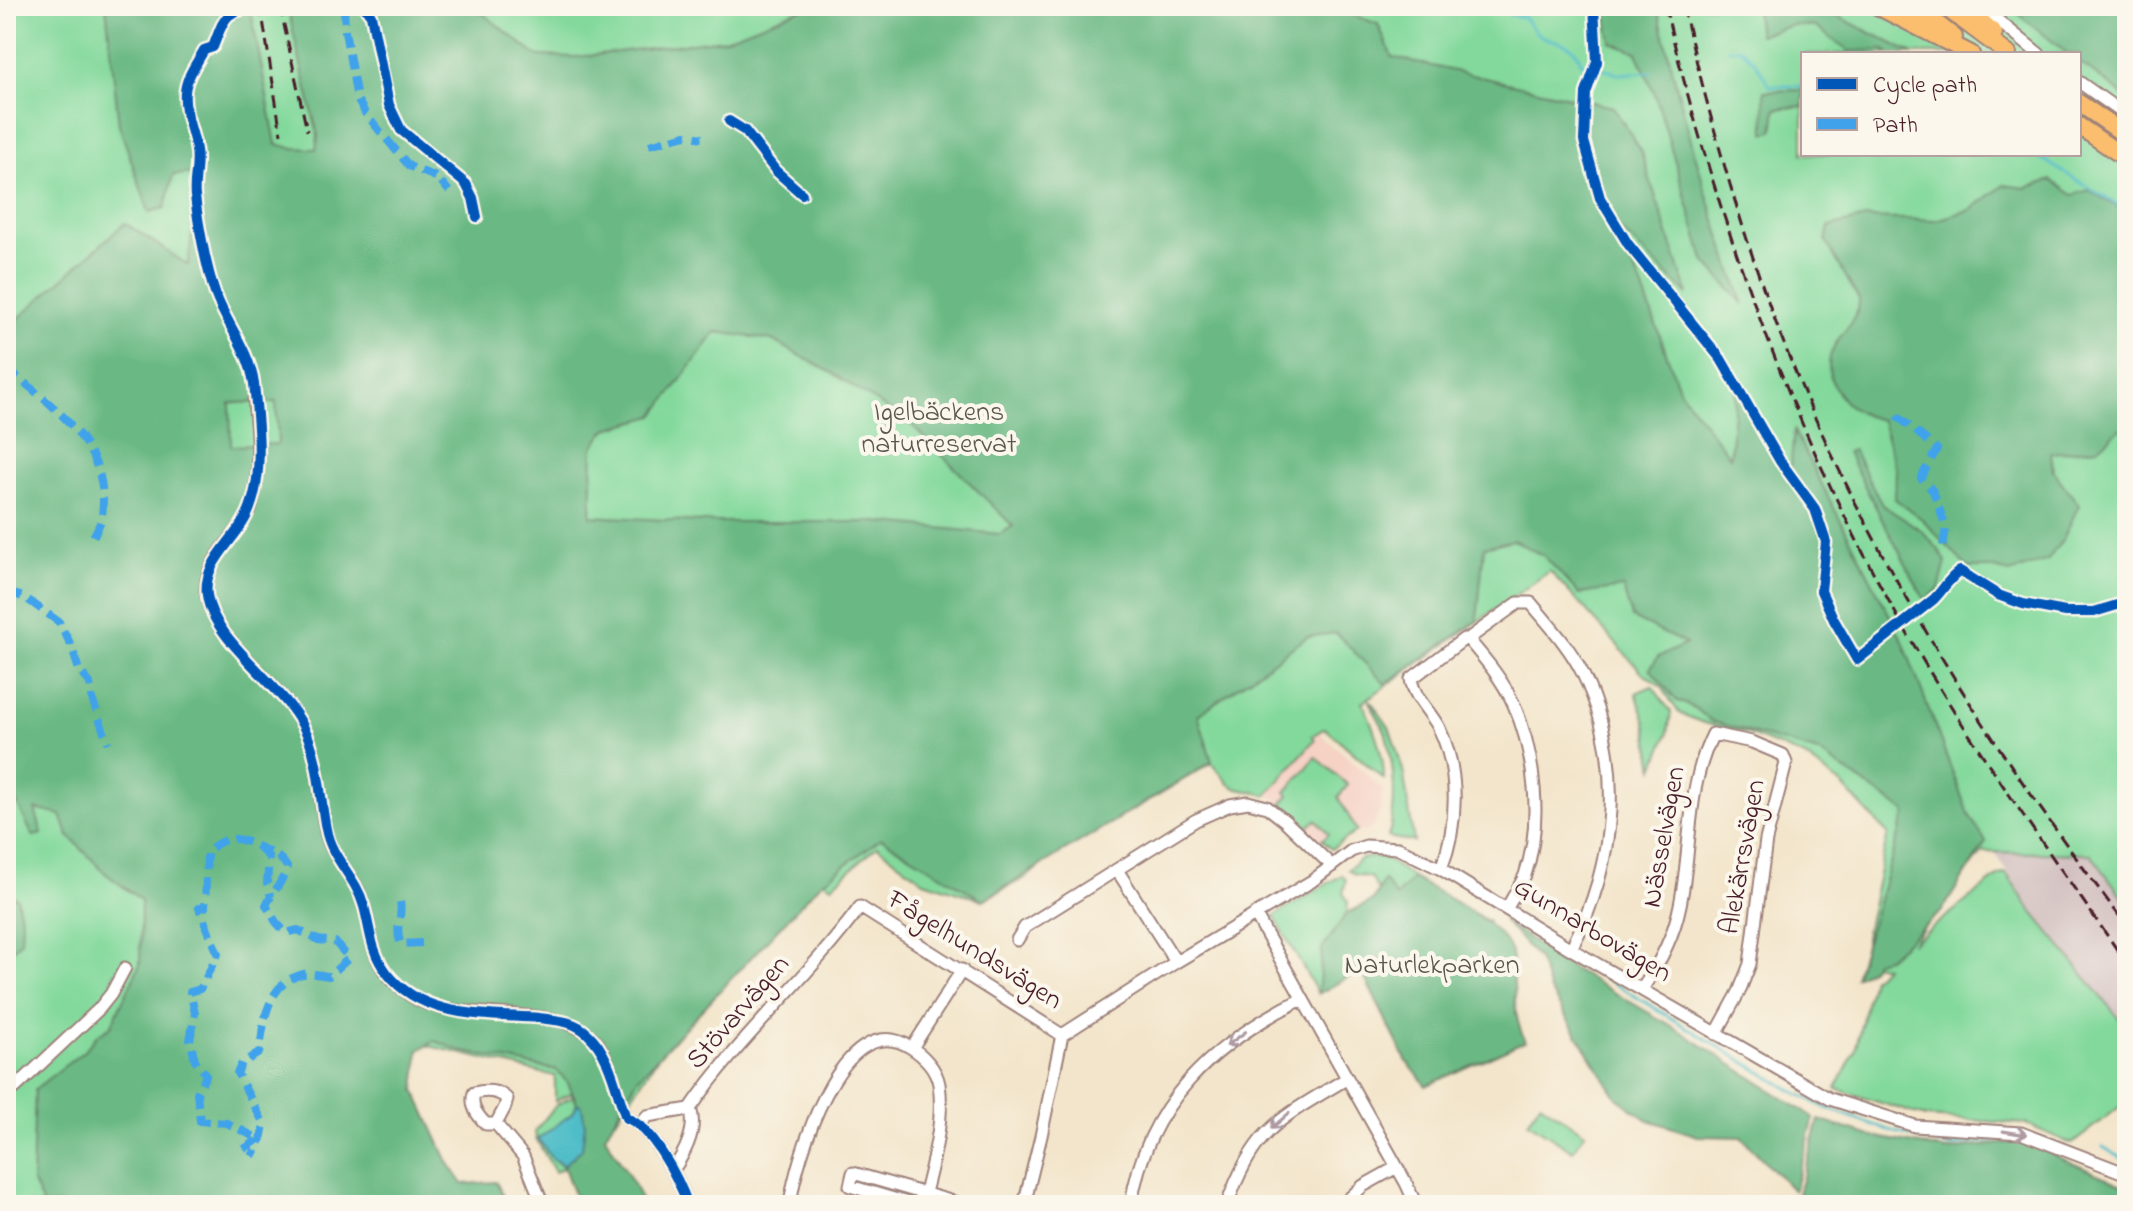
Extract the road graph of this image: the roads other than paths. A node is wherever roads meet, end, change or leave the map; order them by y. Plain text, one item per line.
1 (1877, 6) edge
2 (1914, 6) edge
3 (1944, 6) edge
4 (1965, 6) edge
5 (1980, 6) edge
6 (1970, 52) edge
7 (1972, 52) edge
8 (2005, 52) edge
9 (2013, 52) edge
10 (2037, 52) edge
11 (2081, 83) edge
12 (2081, 104) edge
13 (2127, 116) edge
14 (2081, 127) edge
15 (2127, 136) edge
16 (2127, 159) edge
17 (254, 399) dead end
18 (1468, 639) junction
19 (1713, 734) joint
20 (1332, 866) junction
21 (1441, 869) junction
22 (1117, 870) junction
23 (860, 907) joint
24 (1507, 908) junction
25 (1255, 914) junction
26 (1017, 940) dead end
27 (1571, 949) junction
28 (1176, 962) junction
29 (125, 968) dead end
30 (962, 970) junction
31 (1642, 989) junction
32 (1302, 999) junction
33 (1716, 1034) junction
34 (1062, 1035) junction
35 (912, 1048) junction
36 (1346, 1079) junction
37 (6, 1092) edge
38 (690, 1109) junction
39 (496, 1124) dead end
40 (640, 1125) junction
41 (1397, 1167) junction
42 (673, 1170) junction
43 (2127, 1174) edge
44 (923, 1199) edge
45 (543, 1205) edge
46 (688, 1205) edge
47 (790, 1205) edge
48 (914, 1205) edge
49 (964, 1205) edge
50 (1024, 1205) edge
51 (1131, 1205) edge
52 (1227, 1205) edge
53 (1342, 1205) edge
54 (1416, 1205) edge

1 - 6 highway
2 - 7 highway
3 - 8 highway
4 - 9 highway
5 - 10 street
11 - 13 street
12 - 15 highway
14 - 16 highway
17 - 40 street
18 - 21 street
18 - 24 street
18 - 27 street
19 - 31 street, Nässelvägen
19 - 33 street, Alekärrsvägen
20 - 21 street, Gunnarbovägen
20 - 22 street
20 - 25 street, Gunnarbovägen
21 - 24 street, Gunnarbovägen
22 - 26 street
22 - 28 street
23 - 30 street, Fågelhundsvägen
23 - 38 street, Stövarvägen
24 - 27 street, Gunnarbovägen
25 - 28 street, Gunnarbovägen
25 - 32 street
27 - 31 street, Gunnarbovägen
28 - 34 street, Gunnarbovägen
29 - 37 street
30 - 34 street, Fågelhundsvägen
30 - 35 street
31 - 33 street, Gunnarbovägen
32 - 36 street
32 -> 51 street
33 -> 43 street, Gunnarbovägen
34 - 50 street
35 - 44 street
35 - 47 street
36 - 41 street
36 -> 52 street
38 - 40 street, Stövarvägen
38 - 42 street
39 - 45 street
40 - 42 street
41 - 53 street
41 - 54 street
42 - 46 street
44 - 48 street
44 - 49 street

